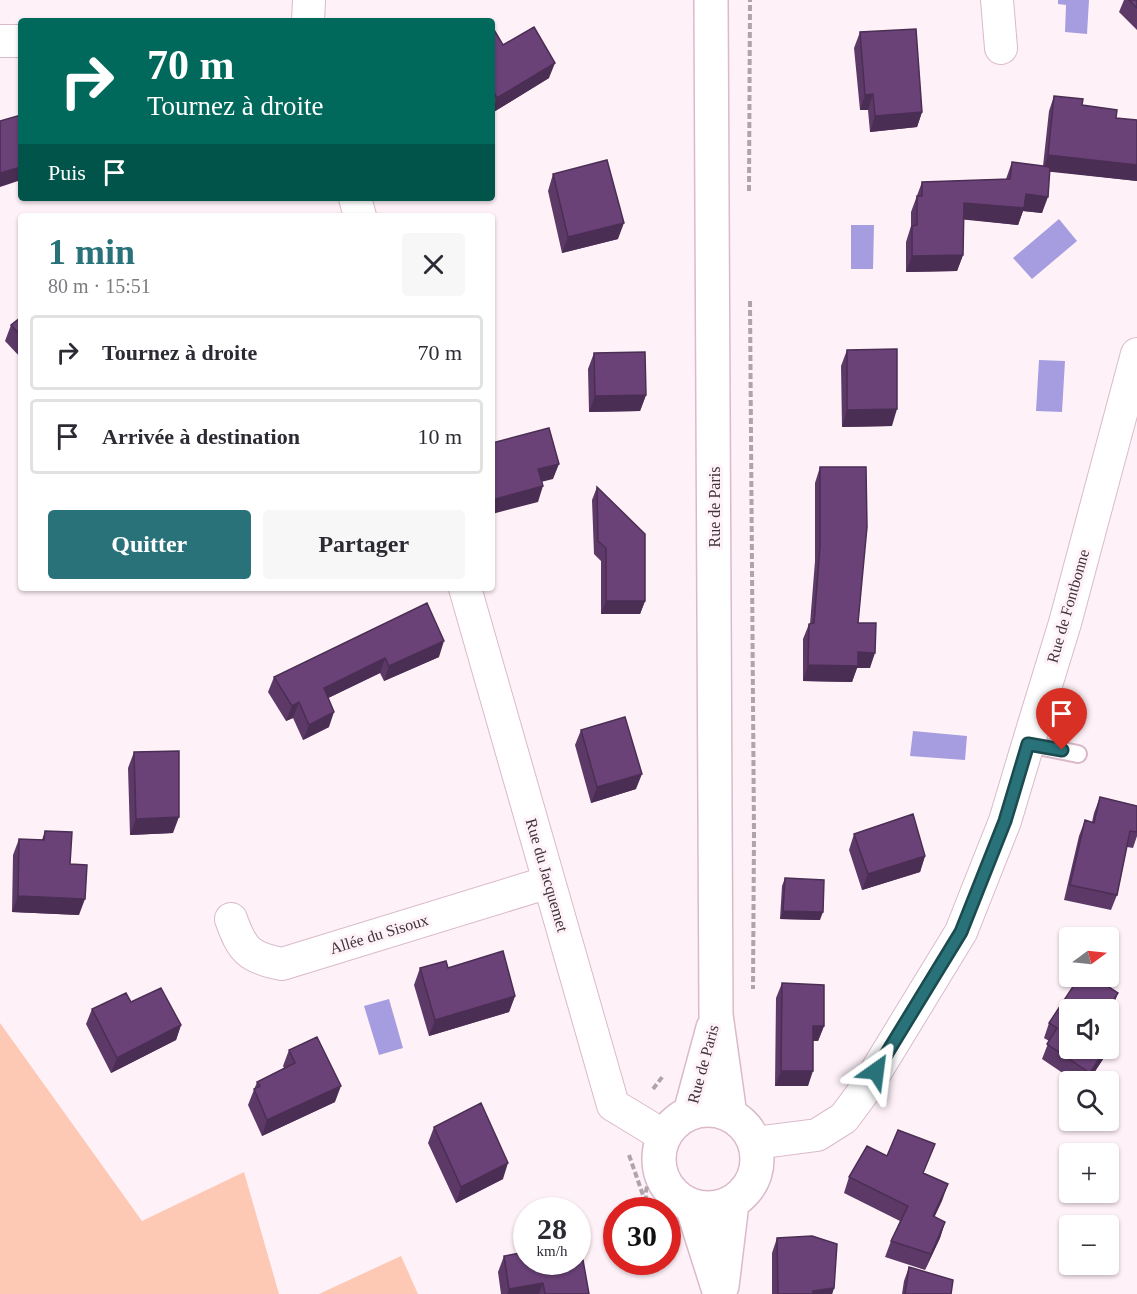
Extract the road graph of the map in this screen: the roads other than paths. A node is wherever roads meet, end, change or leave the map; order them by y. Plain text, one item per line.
1 (309, 0) edge
2 (711, 0) edge
3 (997, 0) edge
4 (308, 18) edge
5 (0, 41) edge
6 (18, 41) edge
7 (1001, 48) dead end
8 (1137, 354) edge
9 (466, 591) edge
10 (1028, 744) junction
11 (1078, 754) dead end
12 (549, 882) junction
13 (231, 919) dead end
14 (716, 1015) junction
15 (690, 1113) junction
16 (730, 1115) junction
17 (755, 1143) junction
18 (662, 1150) junction
19 (732, 1203) junction
20 (692, 1206) junction
21 (720, 1294) edge

1 - 4 street
2 - 14 main road, Rue de Paris
3 - 7 street
5 - 6 street
8 - 10 street, Rue de Fontbonne
9 - 12 street, Rue du Jacquemet
10 - 11 lane
10 - 17 street, Rue de Fontbonne
12 - 13 street, Allée du Sisoux
12 - 18 street, Rue du Jacquemet
14 - 15 main road, Rue de Paris
14 - 16 main road, Rue de Paris
15 - 16 main road
15 - 18 main road
16 - 17 main road
17 - 19 main road
18 - 20 main road
19 - 20 main road
19 - 21 main road
20 - 21 main road

